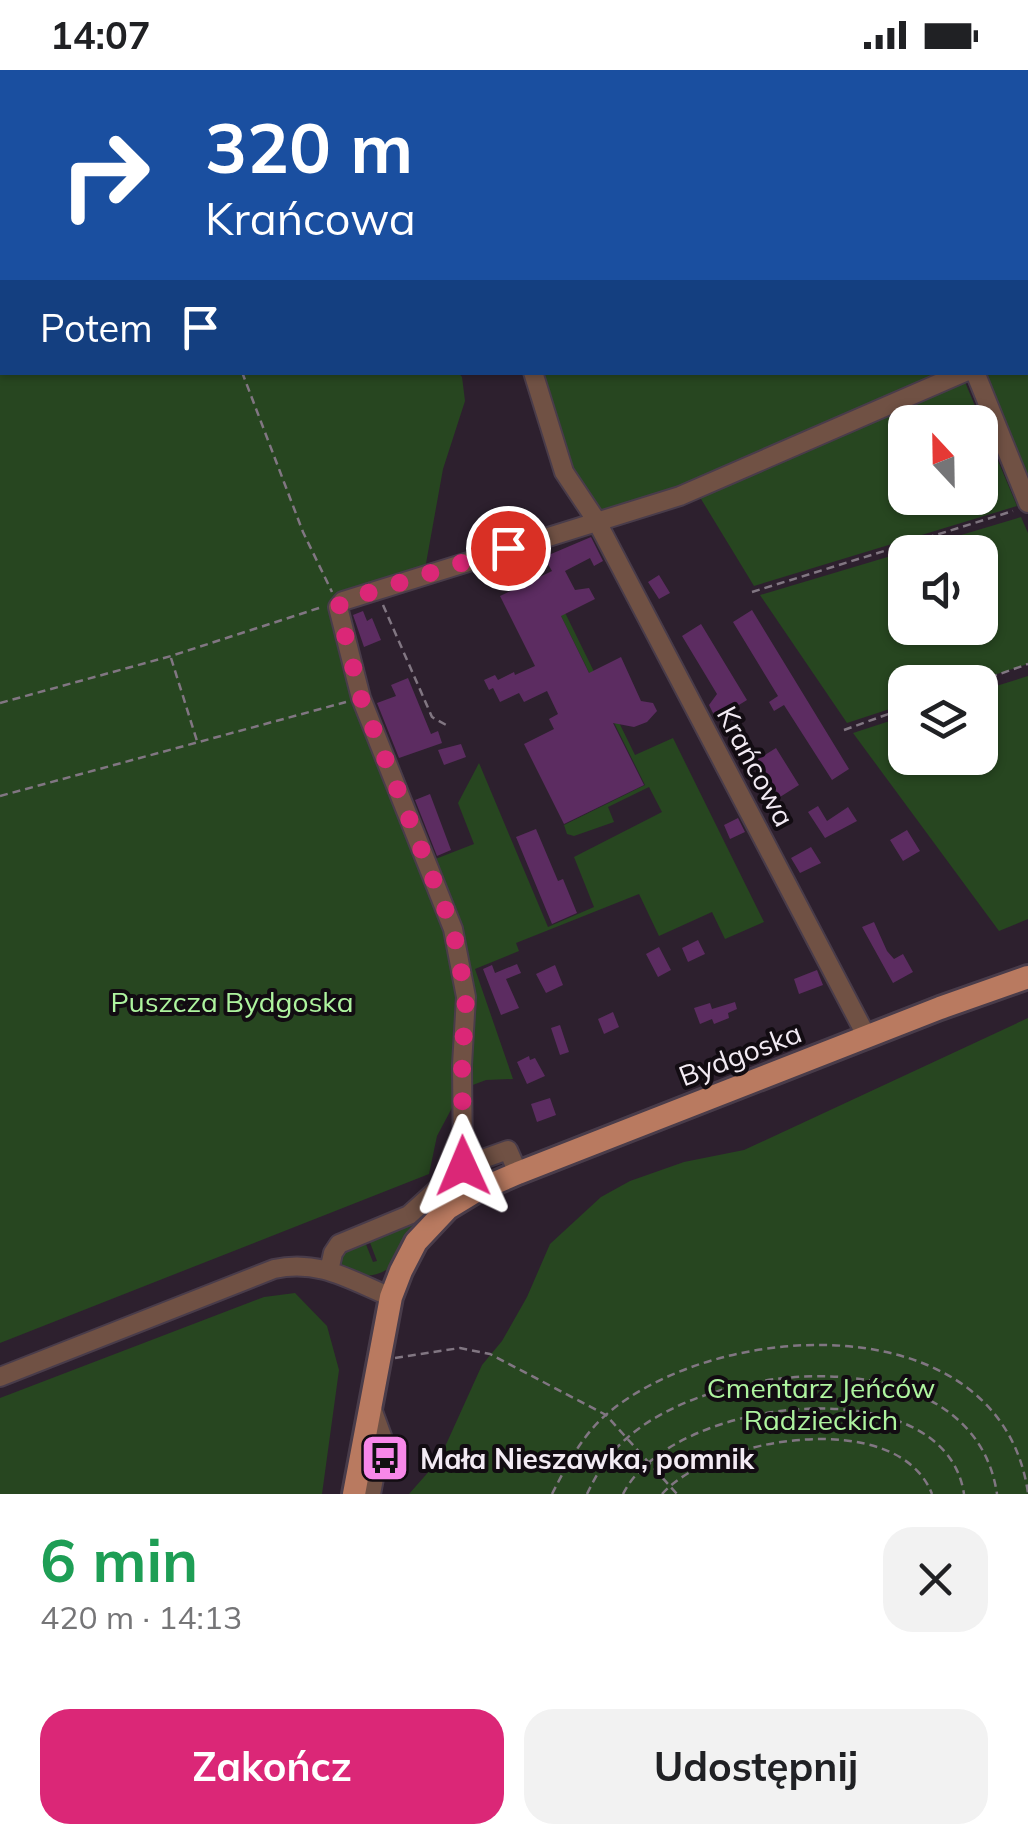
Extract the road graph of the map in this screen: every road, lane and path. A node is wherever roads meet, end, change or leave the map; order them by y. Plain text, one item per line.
1 (243, 375) edge
2 (534, 375) edge
3 (958, 375) edge
4 (975, 375) edge
5 (1028, 505) edge
6 (596, 520) junction
7 (376, 590) junction
8 (752, 592) dead end
9 (171, 656) junction
10 (1028, 664) edge
11 (998, 675) edge
12 (361, 698) junction
13 (0, 703) edge
14 (888, 714) edge
15 (448, 726) dead end
16 (844, 730) dead end
17 (198, 742) junction
18 (0, 796) edge
19 (1028, 977) edge
20 (867, 1037) junction
21 (463, 1166) junction
22 (518, 1173) junction
23 (329, 1270) junction
24 (391, 1297) junction
25 (379, 1361) junction
26 (0, 1377) edge
27 (371, 1406) junction
28 (606, 1414) junction
29 (627, 1438) junction
30 (648, 1462) junction
31 (670, 1486) junction
32 (1028, 1493) edge
33 (354, 1494) edge
34 (371, 1494) edge
35 (552, 1494) edge
36 (587, 1494) edge
37 (623, 1494) edge
38 (662, 1494) edge
39 (677, 1494) edge
40 (932, 1494) edge
41 (964, 1494) edge
42 (997, 1494) edge

1 - 9 path
2 - 6 street, Krańcowa
3 - 6 street
4 - 5 street
5 - 8 path
6 - 7 street
6 - 20 street, Krańcowa
7 - 12 street
7 - 15 path
9 - 13 path
9 - 17 path
10 - 11 path
12 - 17 path
12 - 21 street
14 - 16 path
17 - 18 path
19 - 20 main road, Bydgoska
20 - 22 main road, Bydgoska
21 - 22 street
21 - 23 street
22 - 24 main road, Bydgoska
23 - 24 street
23 - 26 street
24 - 25 main road, Bydgoska
25 - 27 main road, Bydgoska
25 - 28 path
27 - 33 main road, Bydgoska
27 - 34 street
28 - 29 path
28 - 32 path
28 - 35 path
29 - 30 path
29 - 36 path
29 - 42 path
30 - 31 path
30 - 37 path
30 - 41 path
31 - 38 path
31 - 39 path
31 - 40 path

